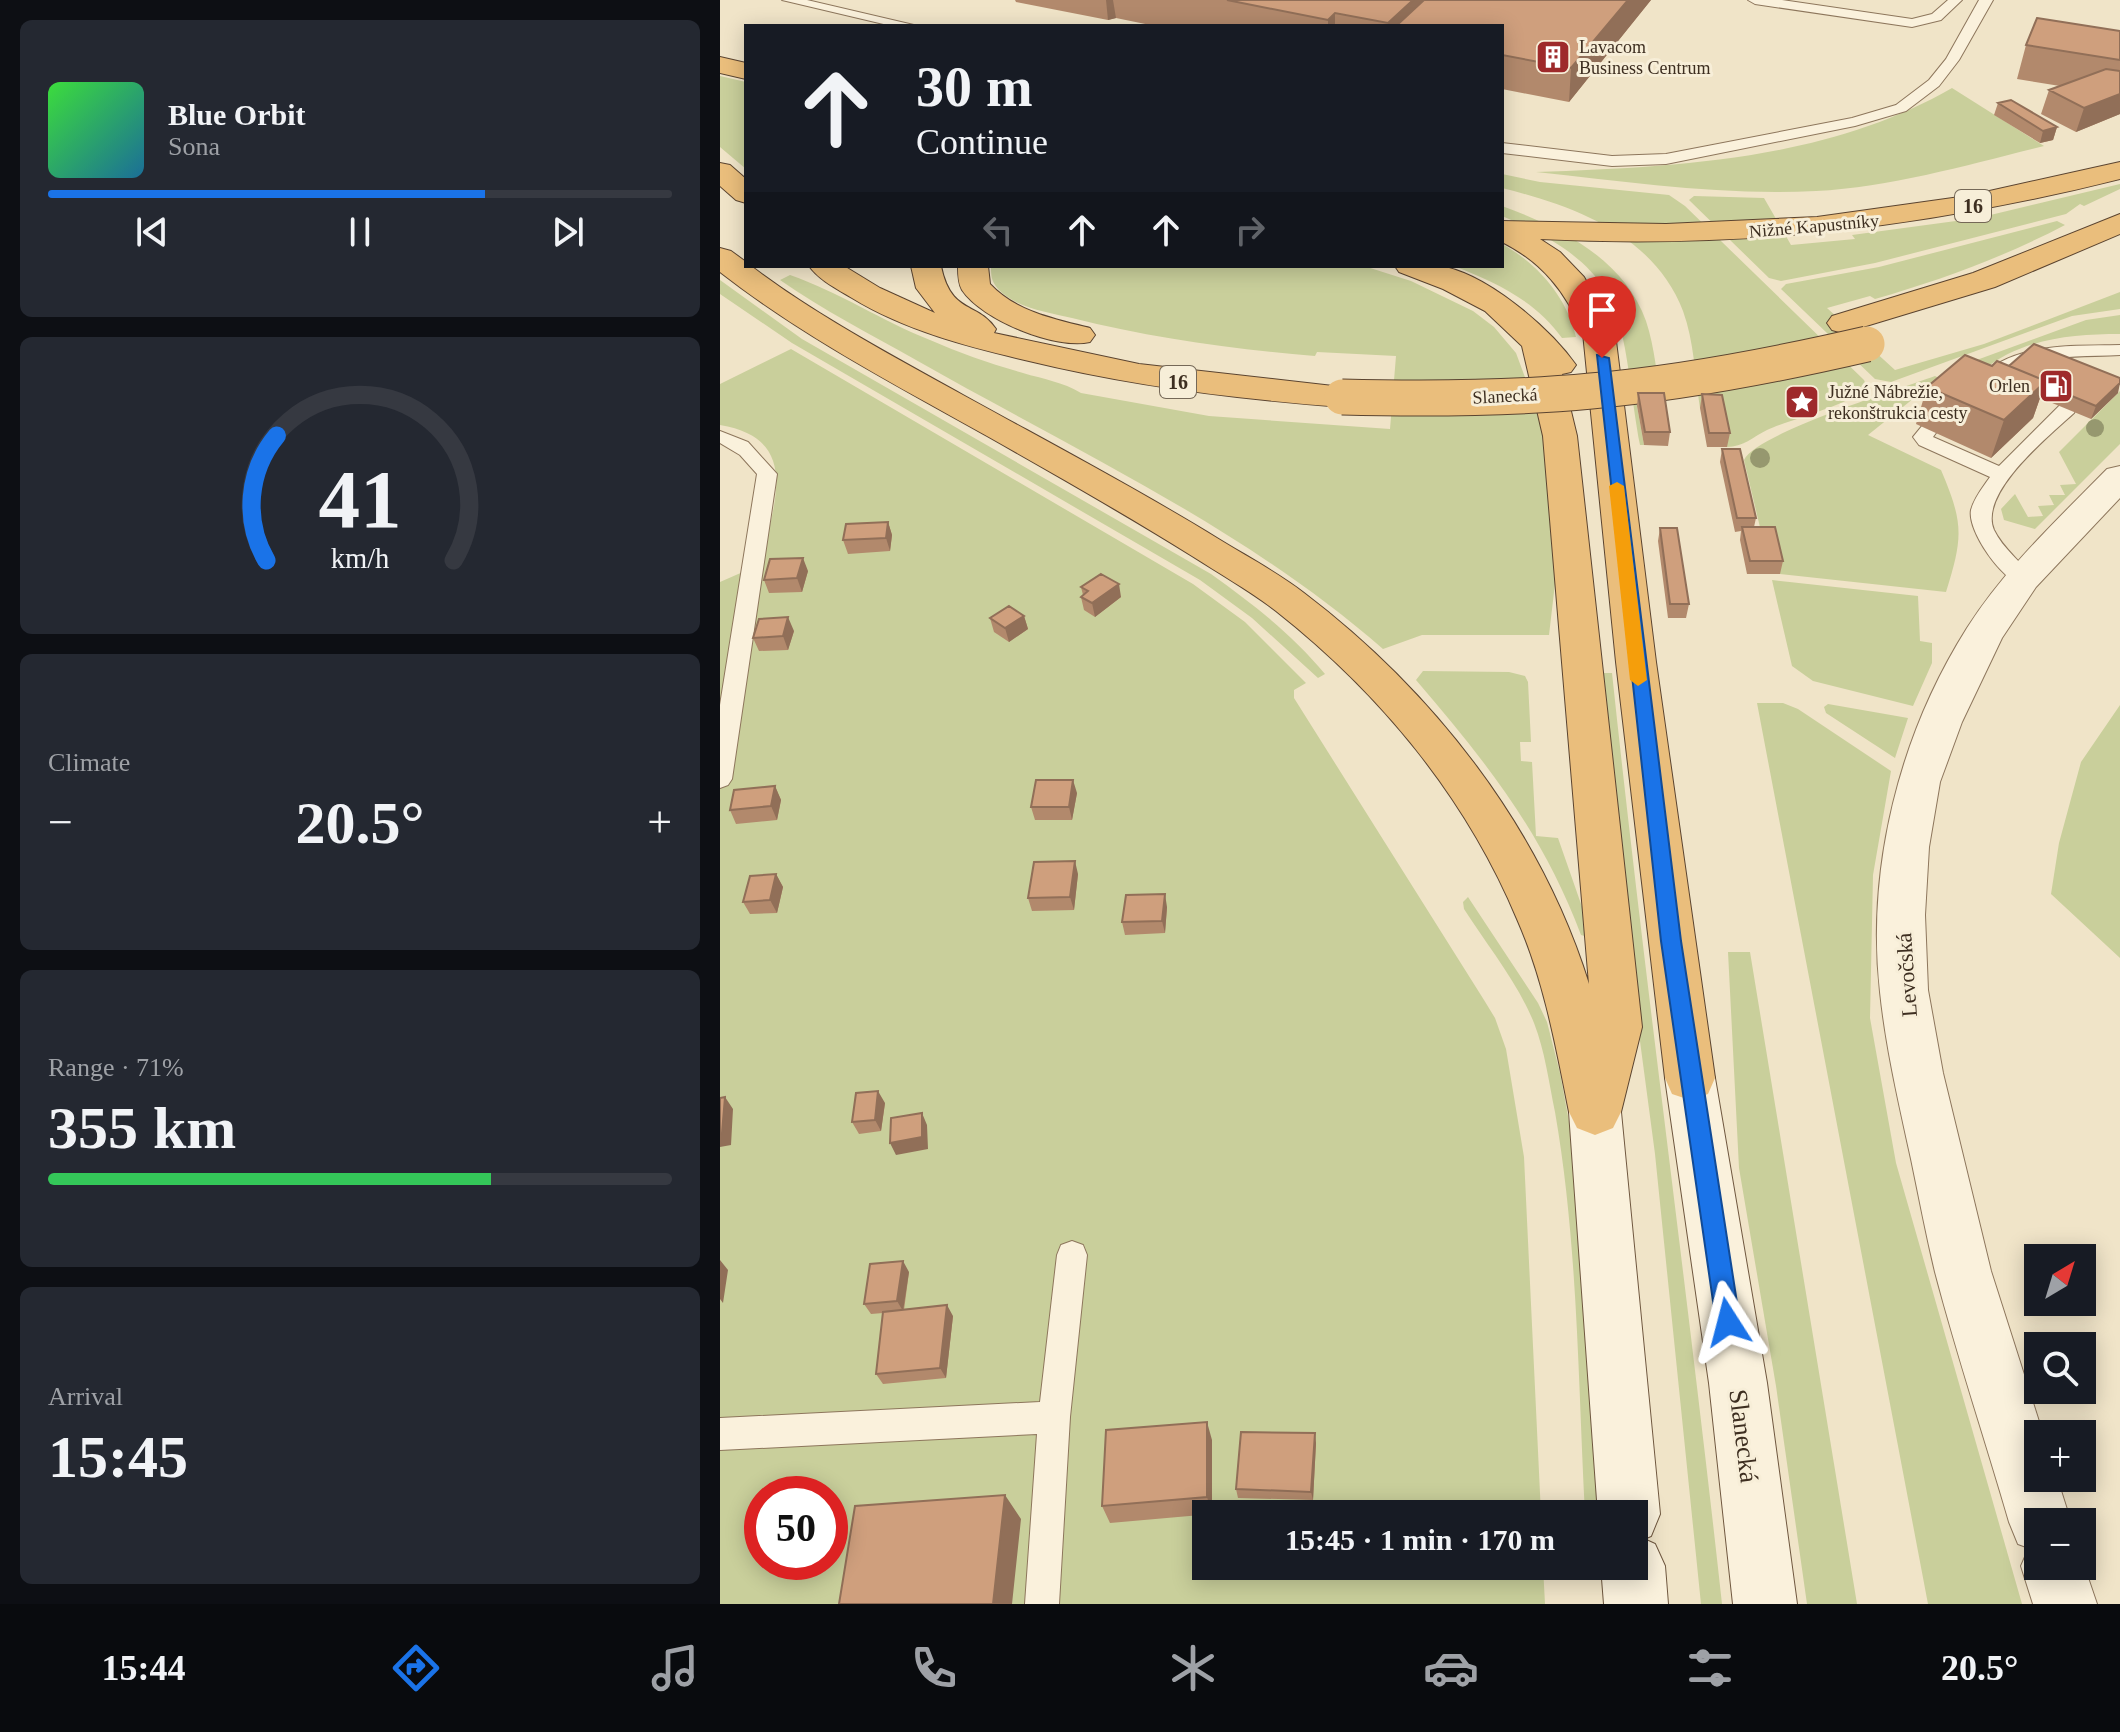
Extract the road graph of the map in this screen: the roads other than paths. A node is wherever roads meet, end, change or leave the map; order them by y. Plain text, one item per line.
1 (789, 0) edge
2 (1755, 0) edge
3 (1955, 0) edge
4 (1986, 0) edge
5 (1894, 23) junction
6 (902, 24) edge
7 (1956, 31) junction
8 (720, 65) edge
9 (744, 71) edge
10 (1504, 148) edge
11 (2120, 170) edge
12 (720, 171) edge
13 (744, 192) edge
14 (2120, 223) edge
15 (1504, 229) edge
16 (1504, 230) edge
17 (2120, 254) edge
18 (720, 257) edge
19 (827, 268) edge
20 (926, 268) edge
21 (973, 268) edge
22 (1415, 268) edge
23 (1855, 333) junction
24 (1538, 346) junction
25 (1017, 349) junction
26 (2117, 359) edge
27 (1344, 385) junction
28 (1965, 397) edge
29 (1608, 409) junction
30 (2067, 409) edge
31 (1929, 430) dead end
32 (720, 437) edge
33 (2002, 475) junction
34 (2120, 477) edge
35 (2022, 578) junction
36 (720, 779) edge
37 (1690, 1078) joint
38 (1595, 1112) junction
39 (1072, 1255) dead end
40 (1054, 1417) junction
41 (720, 1434) edge
42 (1628, 1500) edge
43 (2036, 1508) edge
44 (1634, 1580) edge
45 (2057, 1580) edge
46 (1042, 1604) edge
47 (1636, 1604) edge
48 (1765, 1604) edge
49 (2065, 1604) edge

1 - 6 lane
2 - 5 lane
3 - 5 lane
4 - 7 lane
5 - 7 lane
7 - 10 lane
8 - 9 highway
11 - 15 highway, Nižné Kapustníky / 16
12 - 13 highway
14 - 23 highway
16 - 29 highway
17 - 23 highway, Slanecká / 16
18 - 38 highway
19 - 25 highway, 16
20 - 25 highway
21 - 27 highway
22 - 24 highway
23 - 27 highway, Slanecká / 16, bridge
24 - 29 highway
24 - 38 highway
25 - 27 highway, Slanecká / 16
26 - 28 lane
29 - 37 highway
30 - 33 lane
31 - 33 lane
32 - 36 lane
33 - 35 lane
34 - 35 street, Levočská
35 - 43 street, Levočská
37 - 48 street, Slanecká
38 - 42 street
39 - 40 lane
40 - 41 lane
40 - 46 lane
44 - 47 street
45 - 49 street

